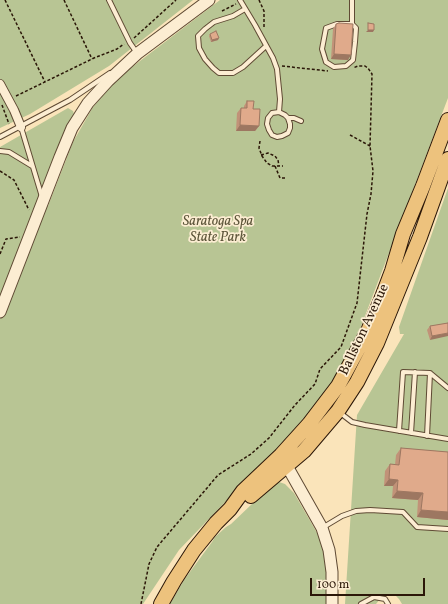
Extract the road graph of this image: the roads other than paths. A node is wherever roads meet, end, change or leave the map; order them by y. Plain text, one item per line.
1 (110, 0) edge
2 (209, 0) edge
3 (240, 0) edge
4 (352, 0) edge
5 (245, 9) junction
6 (352, 24) junction
7 (266, 46) junction
8 (138, 53) junction
9 (0, 84) edge
10 (2, 102) edge
11 (279, 112) junction
12 (288, 118) junction
13 (448, 120) edge
14 (301, 121) dead end
15 (21, 127) junction
16 (0, 137) edge
17 (0, 151) edge
18 (448, 159) edge
19 (32, 166) junction
20 (43, 200) junction
21 (0, 312) edge
22 (414, 372) junction
23 (430, 373) junction
24 (448, 388) edge
25 (338, 411) junction
26 (399, 431) junction
27 (411, 433) junction
28 (448, 433) edge
29 (427, 436) junction
30 (448, 439) edge
31 (284, 460) junction
32 (322, 528) junction
33 (448, 529) edge
34 (161, 604) edge
35 (332, 604) edge
36 (361, 604) edge
37 (388, 604) edge

1 - 8 lane
2 - 8 street
3 - 5 lane
4 - 6 lane
5 - 7 lane
5 - 7 lane
6 - 6 lane
7 - 11 lane
8 - 15 lane
8 - 20 street
9 - 10 street
10 - 15 street
11 - 12 lane
11 - 12 lane
12 - 14 lane
13 - 31 highway, Ballston Avenue
15 - 16 lane
15 - 19 lane
17 - 19 lane
18 - 25 highway, Ballston Avenue
19 - 20 lane
20 - 21 street
22 - 23 lane
22 - 26 lane
22 - 27 lane
23 - 24 lane
23 - 29 lane
25 - 26 lane
25 - 31 highway, Ballston Avenue
26 - 27 lane
27 - 29 lane
28 - 30 lane
29 - 30 lane
31 - 32 street
31 - 34 highway, Ballston Avenue
32 - 33 lane
32 - 35 street
36 - 37 lane

